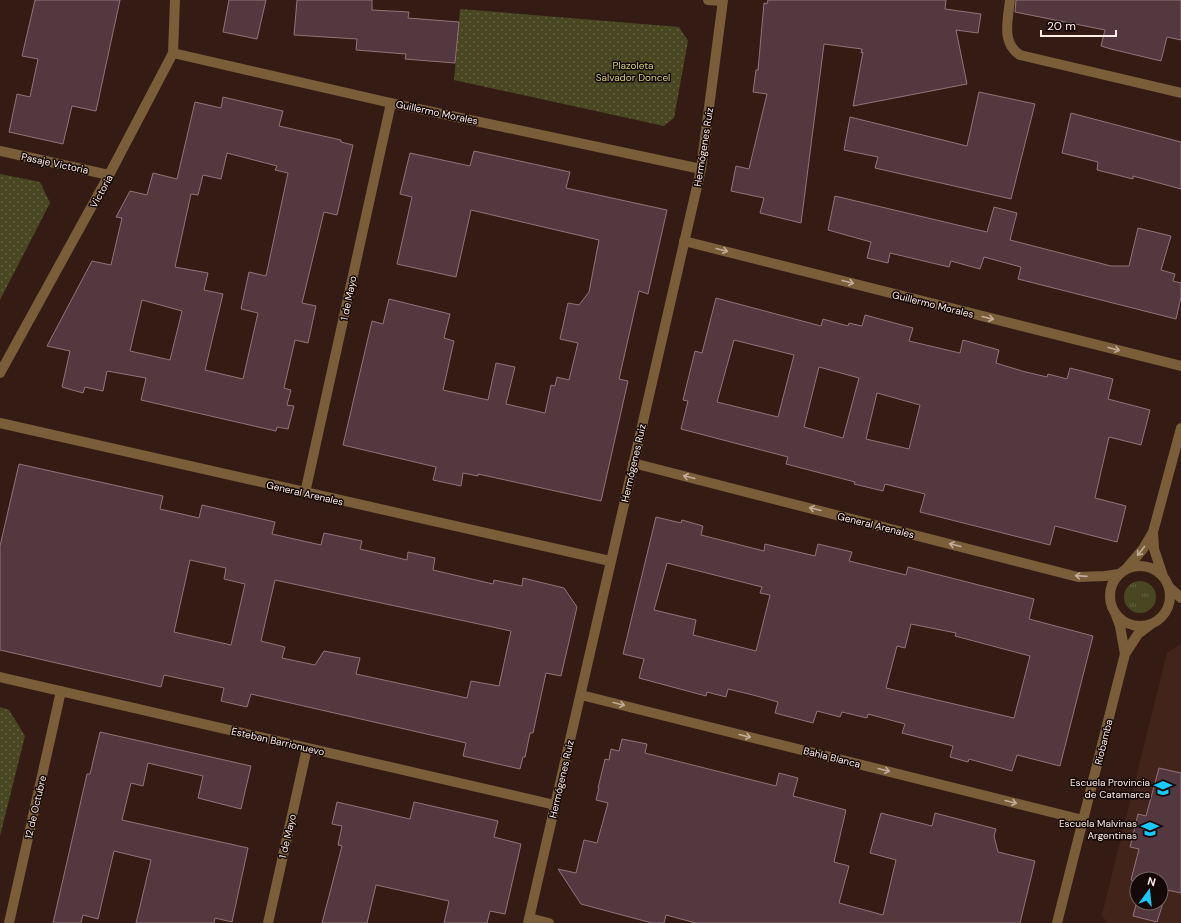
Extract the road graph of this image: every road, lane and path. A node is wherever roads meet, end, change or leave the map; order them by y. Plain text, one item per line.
1 (175, 0) edge
2 (708, 0) edge
3 (1010, 0) edge
4 (723, 1) edge
5 (173, 53) junction
6 (1181, 93) edge
7 (391, 103) junction
8 (0, 151) edge
9 (701, 169) junction
10 (109, 175) junction
11 (684, 241) junction
12 (1181, 366) edge
13 (0, 373) edge
14 (0, 423) edge
15 (1181, 428) edge
16 (633, 463) junction
17 (305, 493) junction
18 (1153, 532) junction
19 (610, 561) junction
20 (1123, 571) junction
21 (1163, 576) junction
22 (1169, 587) junction
23 (1181, 598) edge
24 (1115, 614) junction
25 (1150, 625) junction
26 (1125, 654) junction
27 (0, 677) edge
28 (61, 691) junction
29 (581, 695) junction
30 (307, 748) junction
31 (555, 805) junction
32 (1084, 820) junction
33 (529, 921) edge
34 (9, 923) edge
35 (268, 923) edge
36 (549, 923) edge
37 (1057, 923) edge

1 - 5 street, Victoria
2 - 4 street
3 - 6 street
4 - 9 street, Hermógenes Ruiz
5 - 7 street, Guillermo Morales
5 - 10 street, Victoria
7 - 9 street, Guillermo Morales
7 - 17 street, 1 de Mayo
8 - 10 street, Pasaje Victoria
9 - 11 street, Hermógenes Ruiz
10 - 13 street, Victoria
11 -> 12 street, Guillermo Morales
11 - 16 street, Hermógenes Ruiz
14 - 17 street, General Arenales
15 - 18 street
16 - 19 street, Hermógenes Ruiz
20 -> 16 street, General Arenales
17 - 19 street, General Arenales
18 -> 20 street
18 - 21 street
19 - 29 street, Hermógenes Ruiz
20 - 21 street
20 - 24 street
21 - 22 street
22 - 23 street
22 - 25 street
24 - 25 street
24 - 26 street, Riobamba
25 - 26 street, Riobamba
26 - 32 street, Riobamba
27 - 28 street, Esteban Barrionuevo
28 - 30 street, Esteban Barrionuevo
28 - 34 street, 12 de Octubre
29 - 31 street, Hermógenes Ruiz
29 -> 32 street, Bahía Blanca
30 - 31 street, Esteban Barrionuevo
30 - 35 street, 1 de Mayo
31 - 33 street, Hermógenes Ruiz
32 - 37 street, Riobamba
33 - 36 street

